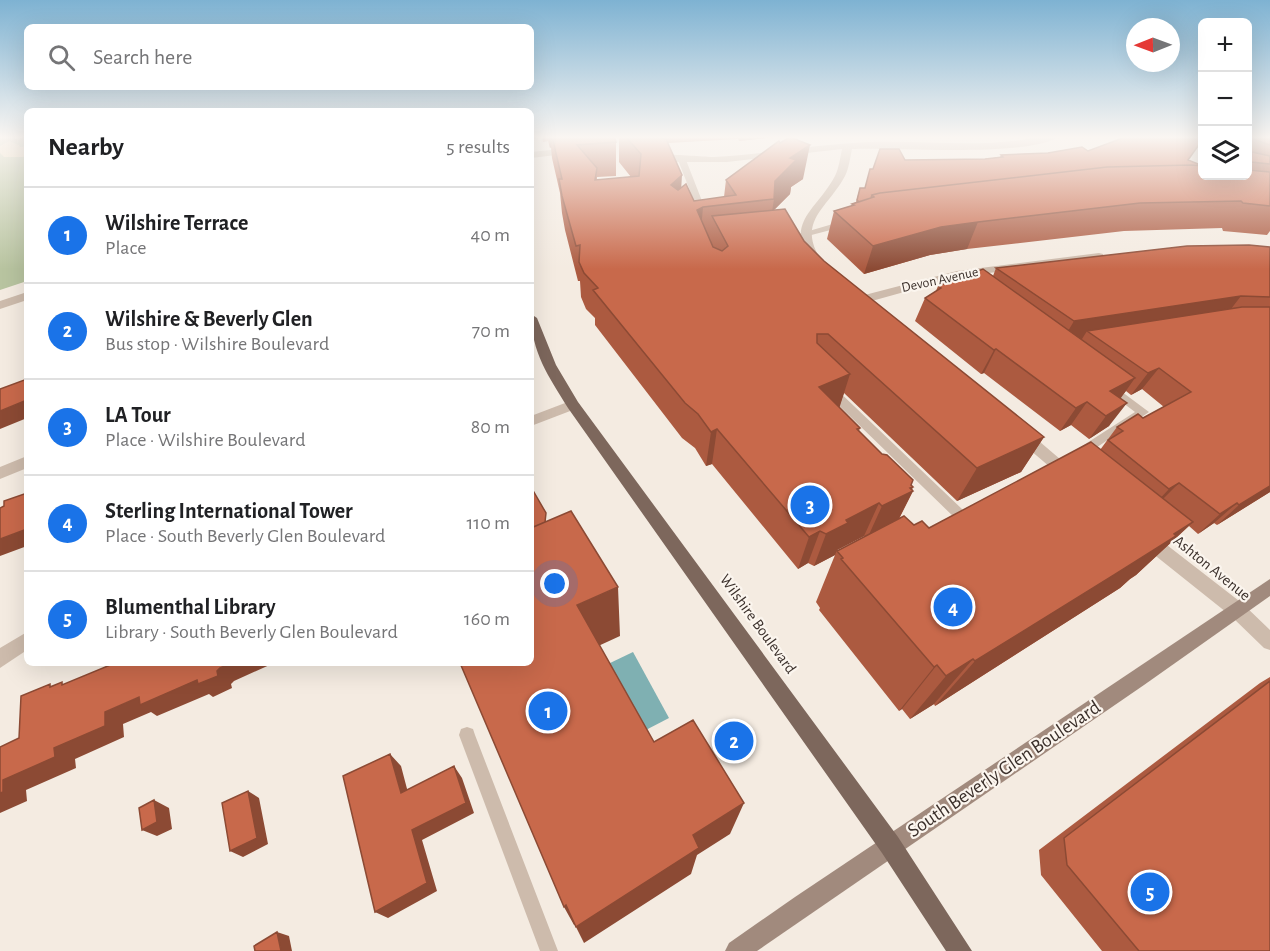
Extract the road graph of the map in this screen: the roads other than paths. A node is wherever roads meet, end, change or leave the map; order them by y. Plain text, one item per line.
1 (690, 180) edge
2 (838, 180) edge
3 (676, 219) edge
4 (850, 222) edge
5 (805, 235) junction
6 (785, 238) edge
7 (1111, 255) edge
8 (829, 273) edge
9 (24, 297) edge
10 (0, 305) edge
11 (879, 315) edge
12 (534, 326) edge
13 (1096, 377) edge
14 (822, 382) edge
15 (573, 405) junction
16 (534, 420) edge
17 (1014, 429) edge
18 (24, 463) edge
19 (1055, 469) junction
20 (0, 473) edge
21 (1077, 482) edge
22 (982, 506) edge
23 (1140, 533) edge
24 (1270, 586) edge
25 (1237, 610) junction
26 (24, 642) edge
27 (1270, 642) edge
28 (0, 659) edge
29 (467, 735) dead end
30 (890, 845) junction
31 (549, 951) edge
32 (737, 951) edge
33 (960, 951) edge

1 - 3 lane
2 - 5 street
4 - 5 lane
5 - 6 lane
5 - 8 street
7 - 11 street, Devon Avenue
9 - 10 street
12 - 15 main road, Wilshire Boulevard
13 - 19 lane
14 - 22 lane
15 - 16 street
15 - 30 main road, Wilshire Boulevard
17 - 19 street
18 - 20 street
19 - 21 street
23 - 25 street, Ashton Avenue
24 - 25 main road, South Beverly Glen Boulevard
25 - 27 street, Ashton Avenue
25 - 30 main road, South Beverly Glen Boulevard
26 - 28 street
29 - 31 lane
30 - 32 main road, South Beverly Glen Boulevard
30 - 33 main road, Wilshire Boulevard

